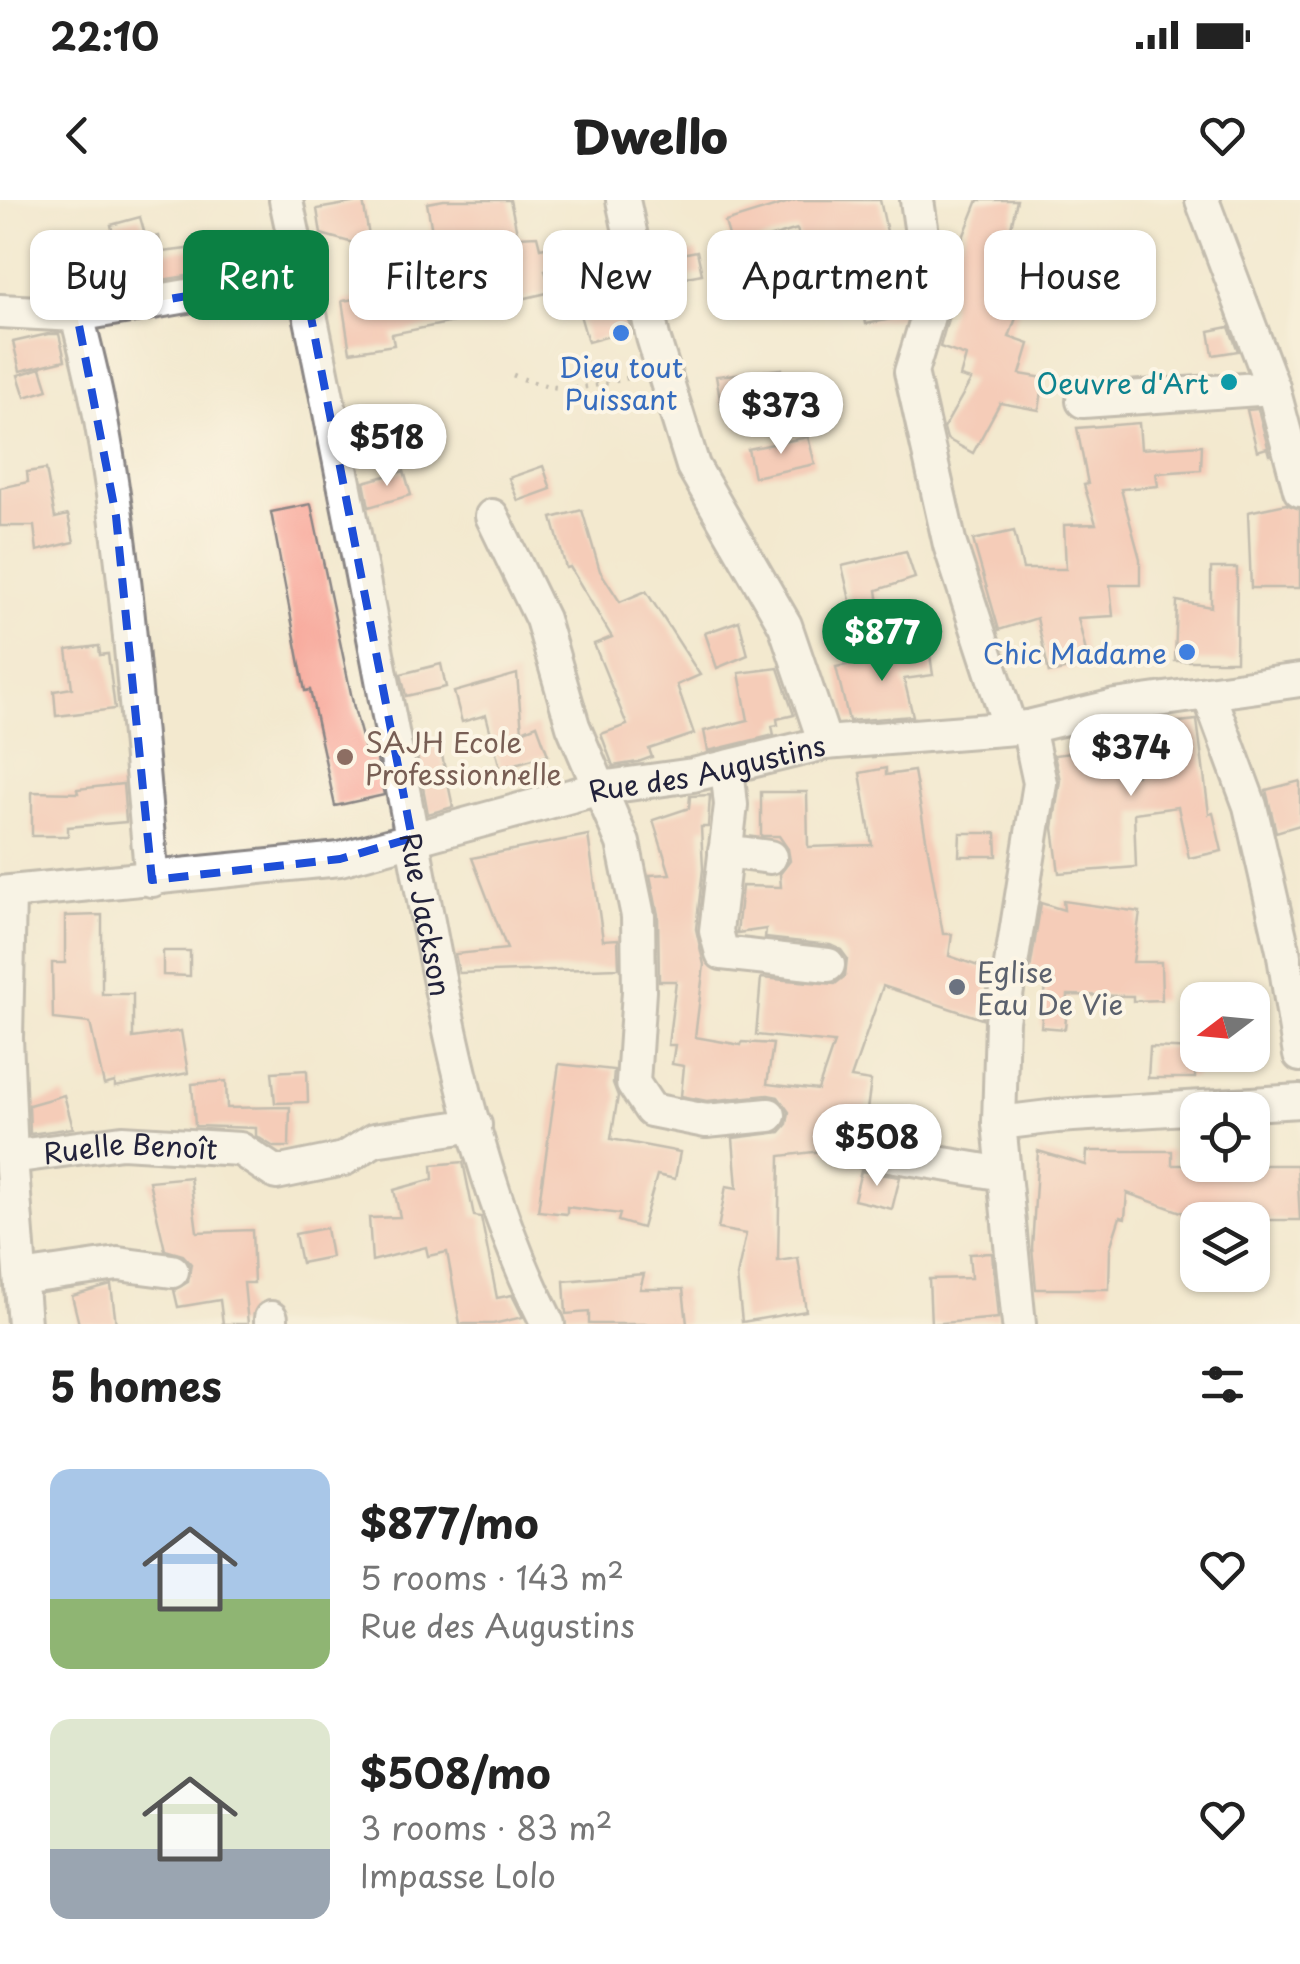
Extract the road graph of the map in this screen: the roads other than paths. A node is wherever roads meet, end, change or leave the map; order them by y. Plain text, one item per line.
1 (286, 200) edge
2 (623, 200) edge
3 (918, 200) edge
4 (1202, 200) edge
5 (292, 230) edge
6 (0, 312) edge
7 (30, 313) edge
8 (79, 320) edge
9 (311, 320) edge
10 (1273, 388) junction
11 (1082, 401) dead end
12 (1300, 490) edge
13 (492, 516) dead end
14 (1300, 680) edge
15 (1210, 695) junction
16 (1019, 728) junction
17 (825, 743) junction
18 (727, 767) junction
19 (600, 788) junction
20 (412, 838) junction
21 (724, 851) junction
22 (770, 856) dead end
23 (152, 880) junction
24 (4, 893) edge
25 (828, 965) dead end
26 (1300, 1055) edge
27 (1300, 1102) edge
28 (770, 1115) dead end
29 (999, 1123) junction
30 (475, 1126) junction
31 (865, 1151) dead end
32 (10, 1157) junction
33 (1004, 1174) junction
34 (172, 1270) dead end
35 (14, 1283) edge
36 (24, 1324) edge
37 (548, 1324) edge
38 (1019, 1324) edge

1 - 5 street, Rue Jackson
2 - 17 street
3 - 16 street
4 - 10 street
6 - 7 street
8 - 23 street
9 - 20 street, Rue Jackson
10 - 11 street
10 - 12 street
13 - 19 street
14 - 15 street, Rue des Augustins
15 - 16 street, Rue des Augustins
15 - 26 street
16 - 17 street, Rue des Augustins
16 - 29 street
17 - 18 street, Rue des Augustins
18 - 19 street, Rue des Augustins
18 - 21 street
19 - 20 street, Rue des Augustins
19 - 28 street
20 - 23 street, Rue des Augustins
20 - 30 street, Rue Jackson
21 - 22 street
21 - 25 street
23 - 24 street, Rue des Augustins
24 - 32 street
27 - 29 street
29 - 33 street
30 - 32 street, Ruelle Benoît
30 - 37 street, Rue Jackson
31 - 33 street
32 - 35 street
33 - 38 street
34 - 35 street
35 - 36 street

